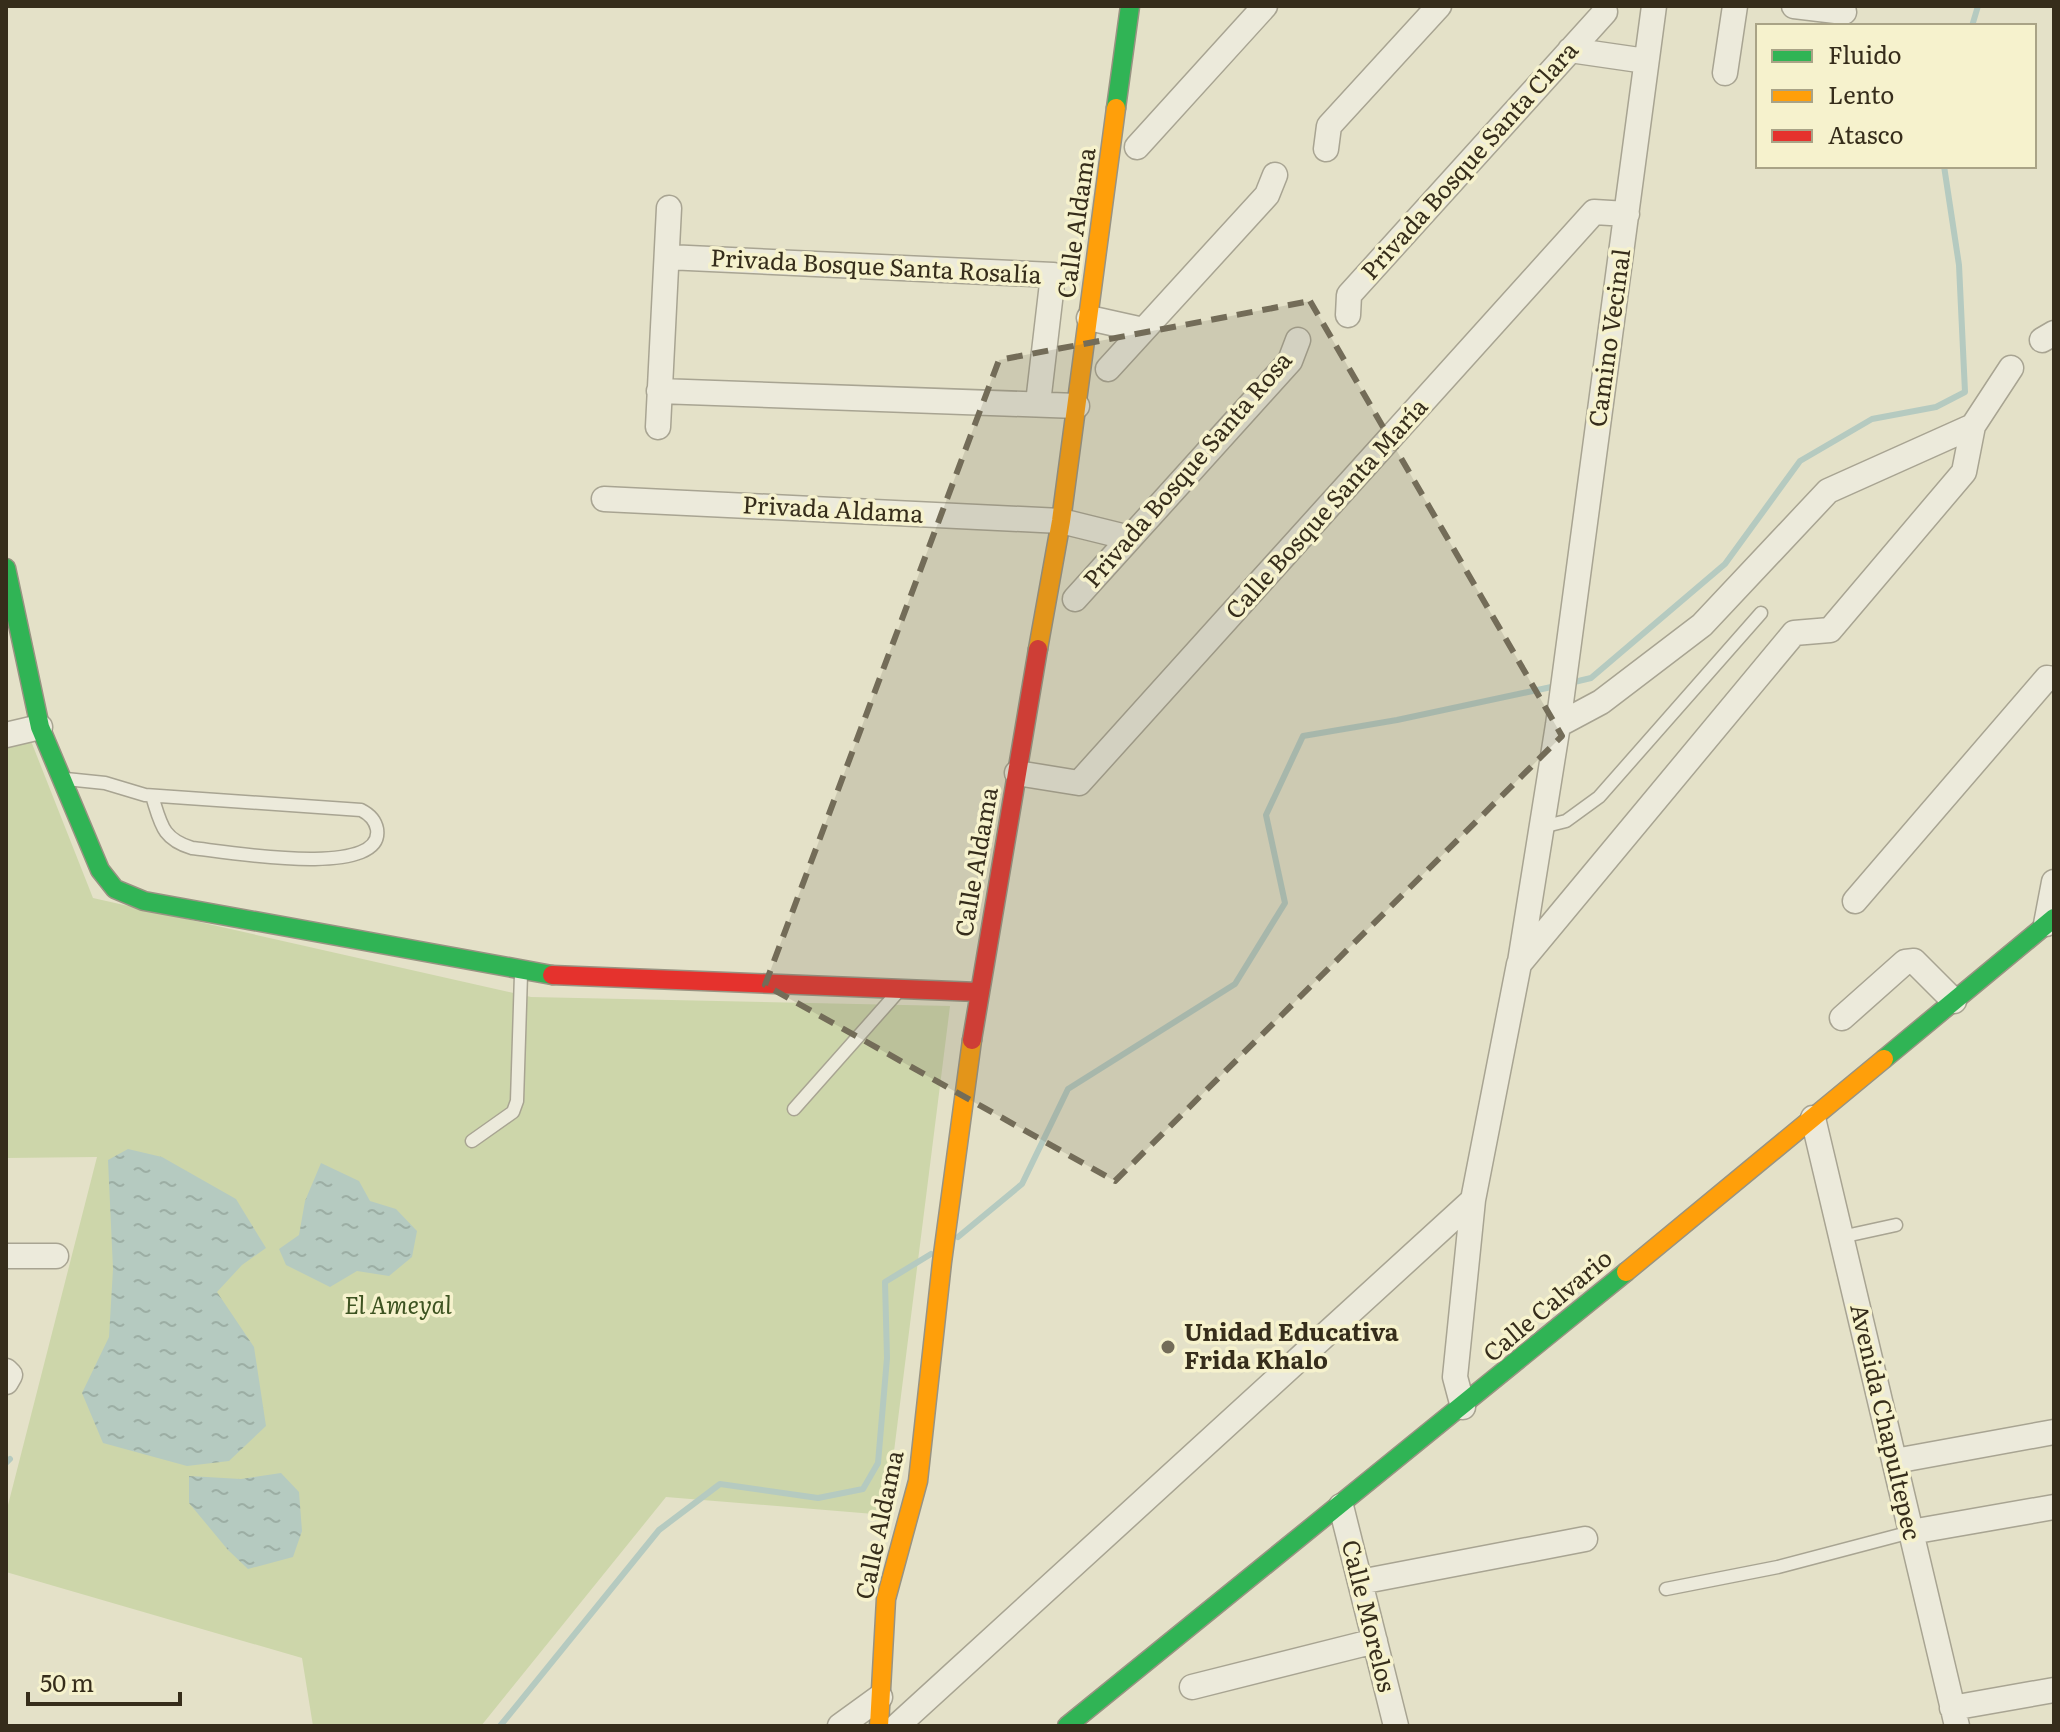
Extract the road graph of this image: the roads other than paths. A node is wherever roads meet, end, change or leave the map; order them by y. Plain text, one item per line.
1 (1130, 6) edge
2 (1265, 6) edge
3 (1439, 6) edge
4 (1654, 6) edge
5 (1735, 6) edge
6 (1794, 6) edge
7 (1605, 12) dead end
8 (1844, 12) dead end
9 (1570, 50) junction
10 (1646, 61) junction
11 (1725, 73) dead end
12 (1137, 147) dead end
13 (1326, 149) dead end
14 (1275, 175) dead end
15 (669, 208) dead end
16 (1627, 214) junction
17 (667, 257) junction
18 (1348, 315) dead end
19 (1089, 318) junction
20 (1143, 330) junction
21 (1298, 340) dead end
22 (2011, 368) dead end
23 (1108, 369) dead end
24 (659, 391) junction
25 (1059, 404) junction
26 (1973, 426) junction
27 (658, 427) dead end
28 (604, 499) dead end
29 (1061, 521) junction
30 (1130, 538) junction
31 (6, 568) edge
32 (1075, 599) dead end
33 (1761, 613) dead end
34 (2051, 678) edge
35 (1558, 725) junction
36 (40, 727) junction
37 (6, 735) edge
38 (1017, 773) junction
39 (61, 778) junction
40 (152, 796) junction
41 (1542, 827) junction
42 (2054, 882) edge
43 (1855, 901) dead end
44 (2050, 921) edge
45 (1519, 964) junction
46 (521, 971) junction
47 (901, 989) junction
48 (978, 992) junction
49 (1954, 1001) junction
50 (1842, 1018) dead end
51 (794, 1109) dead end
52 (1813, 1118) junction
53 (472, 1141) dead end
54 (1473, 1200) junction
55 (1896, 1225) dead end
56 (1841, 1237) junction
57 (6, 1256) edge
58 (56, 1256) dead end
59 (6, 1371) edge
60 (6, 1382) edge
61 (1463, 1407) junction
62 (2054, 1432) edge
63 (1895, 1461) junction
64 (1341, 1506) junction
65 (2054, 1507) edge
66 (1911, 1532) junction
67 (1585, 1539) dead end
68 (1360, 1582) junction
69 (1666, 1589) dead end
70 (1375, 1641) junction
71 (1192, 1687) dead end
72 (2054, 1690) edge
73 (880, 1697) junction
74 (1954, 1717) edge
75 (840, 1726) edge
76 (879, 1726) edge
77 (897, 1726) edge
78 (1067, 1726) edge
79 (1396, 1726) edge

1 - 19 street, Calle Aldama
2 - 12 street
3 - 13 street
4 - 10 street, Camino Vecinal
5 - 11 street
6 - 8 street
7 - 9 street, Privada Bosque Santa Clara
9 - 10 street
9 - 18 street, Privada Bosque Santa Clara
10 - 16 street, Camino Vecinal
14 - 20 street
15 - 17 street
16 - 35 street, Camino Vecinal
16 - 38 street, Calle Bosque Santa María
17 - 24 street
17 - 25 street, Privada Bosque Santa Rosalía
19 - 20 street
19 - 25 street, Calle Aldama
20 - 23 street
21 - 30 street, Privada Bosque Santa Rosa
22 - 26 street
24 - 25 street
24 - 27 street
25 - 29 street, Calle Aldama
26 - 35 street
26 - 45 street
28 - 29 street, Privada Aldama
29 - 30 street, Privada Aldama
29 - 38 street, Calle Aldama
30 - 32 street, Privada Bosque Santa Rosa
31 - 36 street
33 - 41 lane
34 - 43 street
35 - 41 street
36 - 37 street
36 - 39 street
38 - 48 street, Calle Aldama
39 - 40 lane
39 - 46 street
40 - 40 lane
41 - 45 street
42 - 44 street
44 - 49 street, Calle Calvario
45 - 54 street
46 - 47 street
46 - 53 lane
47 - 48 street
47 - 51 lane
48 - 73 street, Calle Aldama
49 - 50 street
49 - 52 street, Calle Calvario
52 - 56 street, Avenida Chapultepec
52 - 61 street, Calle Calvario
54 - 61 street
54 - 77 street
55 - 56 lane
56 - 63 street, Avenida Chapultepec
57 - 58 street
59 - 60 street
61 - 64 street, Calle Calvario
62 - 63 street
63 - 66 street, Avenida Chapultepec
64 - 68 street, Calle Morelos
64 - 78 street, Calle Calvario
65 - 66 street
66 - 69 lane
66 - 74 street, Avenida Chapultepec
67 - 68 street
68 - 70 street, Calle Morelos
70 - 71 street
70 - 79 street, Calle Morelos
72 - 74 street
73 - 75 street
73 - 76 street, Calle Aldama

